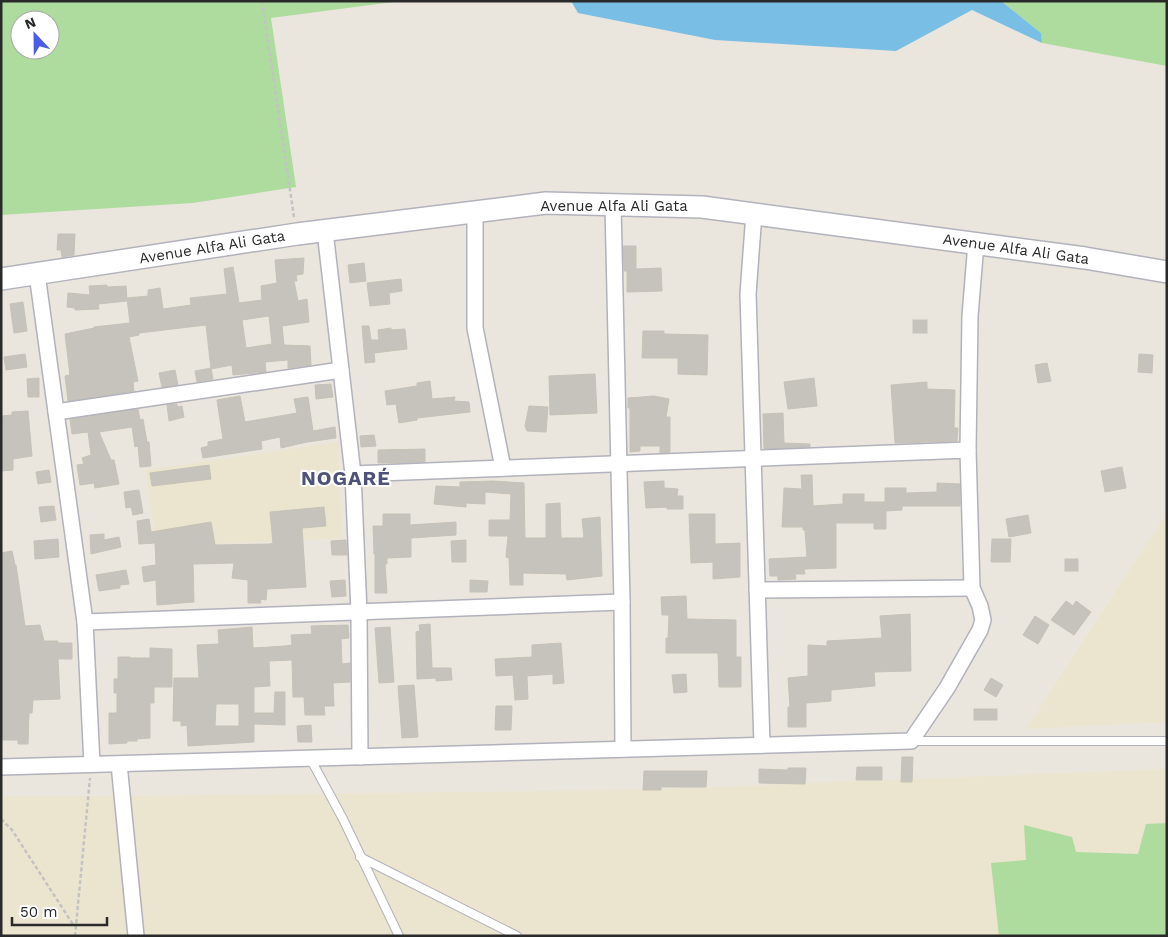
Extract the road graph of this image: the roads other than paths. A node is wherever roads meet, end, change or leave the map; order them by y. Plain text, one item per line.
1 (613, 205) junction
2 (475, 212) junction
3 (754, 213) junction
4 (325, 231) junction
5 (976, 243) junction
6 (1167, 272) edge
7 (37, 274) junction
8 (1, 279) edge
9 (341, 370) junction
10 (56, 412) junction
11 (968, 450) junction
12 (752, 459) junction
13 (619, 465) junction
14 (503, 468) junction
15 (352, 474) junction
16 (972, 588) junction
17 (757, 590) junction
18 (622, 602) junction
19 (360, 612) junction
20 (85, 622) junction
21 (911, 741) junction
22 (1167, 741) edge
23 (762, 745) junction
24 (623, 749) junction
25 (360, 757) junction
26 (310, 758) junction
27 (92, 764) junction
28 (119, 764) junction
29 (1, 767) edge
30 (360, 857) junction
31 (136, 936) edge
32 (399, 936) edge
33 (517, 936) edge

1 - 2 street, Avenue Alfa Ali Gata
1 - 3 street, Avenue Alfa Ali Gata
1 - 13 street
2 - 4 street, Avenue Alfa Ali Gata
2 - 14 street
3 - 5 street, Avenue Alfa Ali Gata
3 - 12 street
4 - 7 street, Avenue Alfa Ali Gata
4 - 9 street
5 - 6 street, Avenue Alfa Ali Gata
5 - 11 street
7 - 8 street, Avenue Alfa Ali Gata
7 - 10 street
9 - 10 street
9 - 15 street
10 - 20 street
11 - 12 street
11 - 16 street
12 - 13 street
12 - 17 street
13 - 14 street
13 - 18 street
14 - 15 street
15 - 19 street
16 - 17 street
16 - 21 street
17 - 23 street
18 - 19 street
18 - 24 street
19 - 20 street
19 - 25 street
20 - 27 street
21 - 22 lane
21 - 23 street
23 - 24 street
24 - 25 street
25 - 26 street
26 - 28 street
26 - 30 lane
27 - 28 street
27 - 29 street
28 - 31 street
30 - 32 lane
30 - 33 lane

